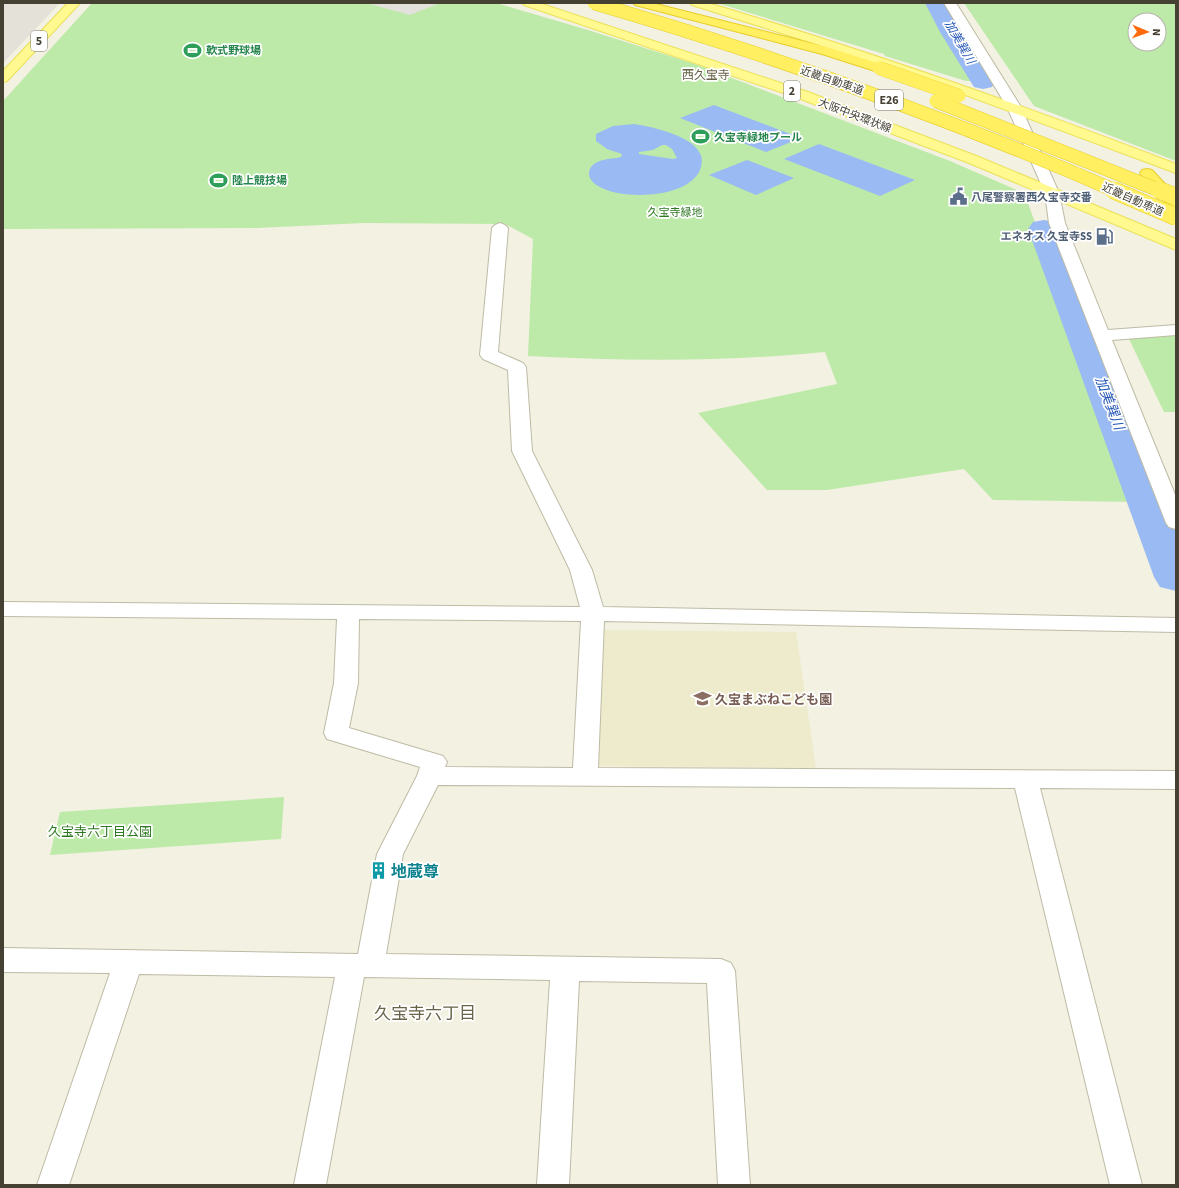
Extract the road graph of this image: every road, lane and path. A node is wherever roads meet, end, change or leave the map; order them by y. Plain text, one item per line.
1 (74, 3) edge
2 (528, 3) edge
3 (594, 3) edge
4 (638, 3) edge
5 (696, 3) edge
6 (950, 3) edge
7 (3, 78) edge
8 (1014, 107) junction
9 (1176, 169) edge
10 (1052, 193) junction
11 (1176, 197) edge
12 (1176, 204) edge
13 (1176, 217) edge
14 (500, 228) dead end
15 (1176, 244) edge
16 (1176, 330) edge
17 (1101, 336) junction
18 (1176, 522) edge
19 (3, 609) edge
20 (348, 612) junction
21 (593, 614) junction
22 (1176, 625) edge
23 (430, 776) junction
24 (585, 777) junction
25 (1025, 778) junction
26 (1176, 780) edge
27 (4, 962) edge
28 (128, 963) junction
29 (361, 965) junction
30 (565, 970) junction
31 (53, 1185) edge
32 (310, 1185) edge
33 (553, 1185) edge
34 (734, 1185) edge
35 (1126, 1185) edge

1 - 7 main road, 5
2 - 10 main road, 大阪中央環状線 / 2
3 - 13 highway, 近畿自動車道 / E26, bridge
4 - 11 highway, 近畿自動車道 / E26, bridge
4 - 12 highway, bridge
5 - 8 main road
6 - 8 street
8 - 9 main road
8 - 10 street
10 - 15 main road, 大阪中央環状線 / 2
10 - 17 street
14 - 21 street
16 - 17 street
17 - 18 street
19 - 20 street
20 - 21 street
20 - 23 street
21 - 22 street
21 - 24 street
23 - 24 street
23 - 29 street
24 - 25 street
25 - 26 street
25 - 35 street
27 - 28 street
28 - 29 street
28 - 31 street
29 - 30 street
29 - 32 street
30 - 33 street
30 - 34 street

